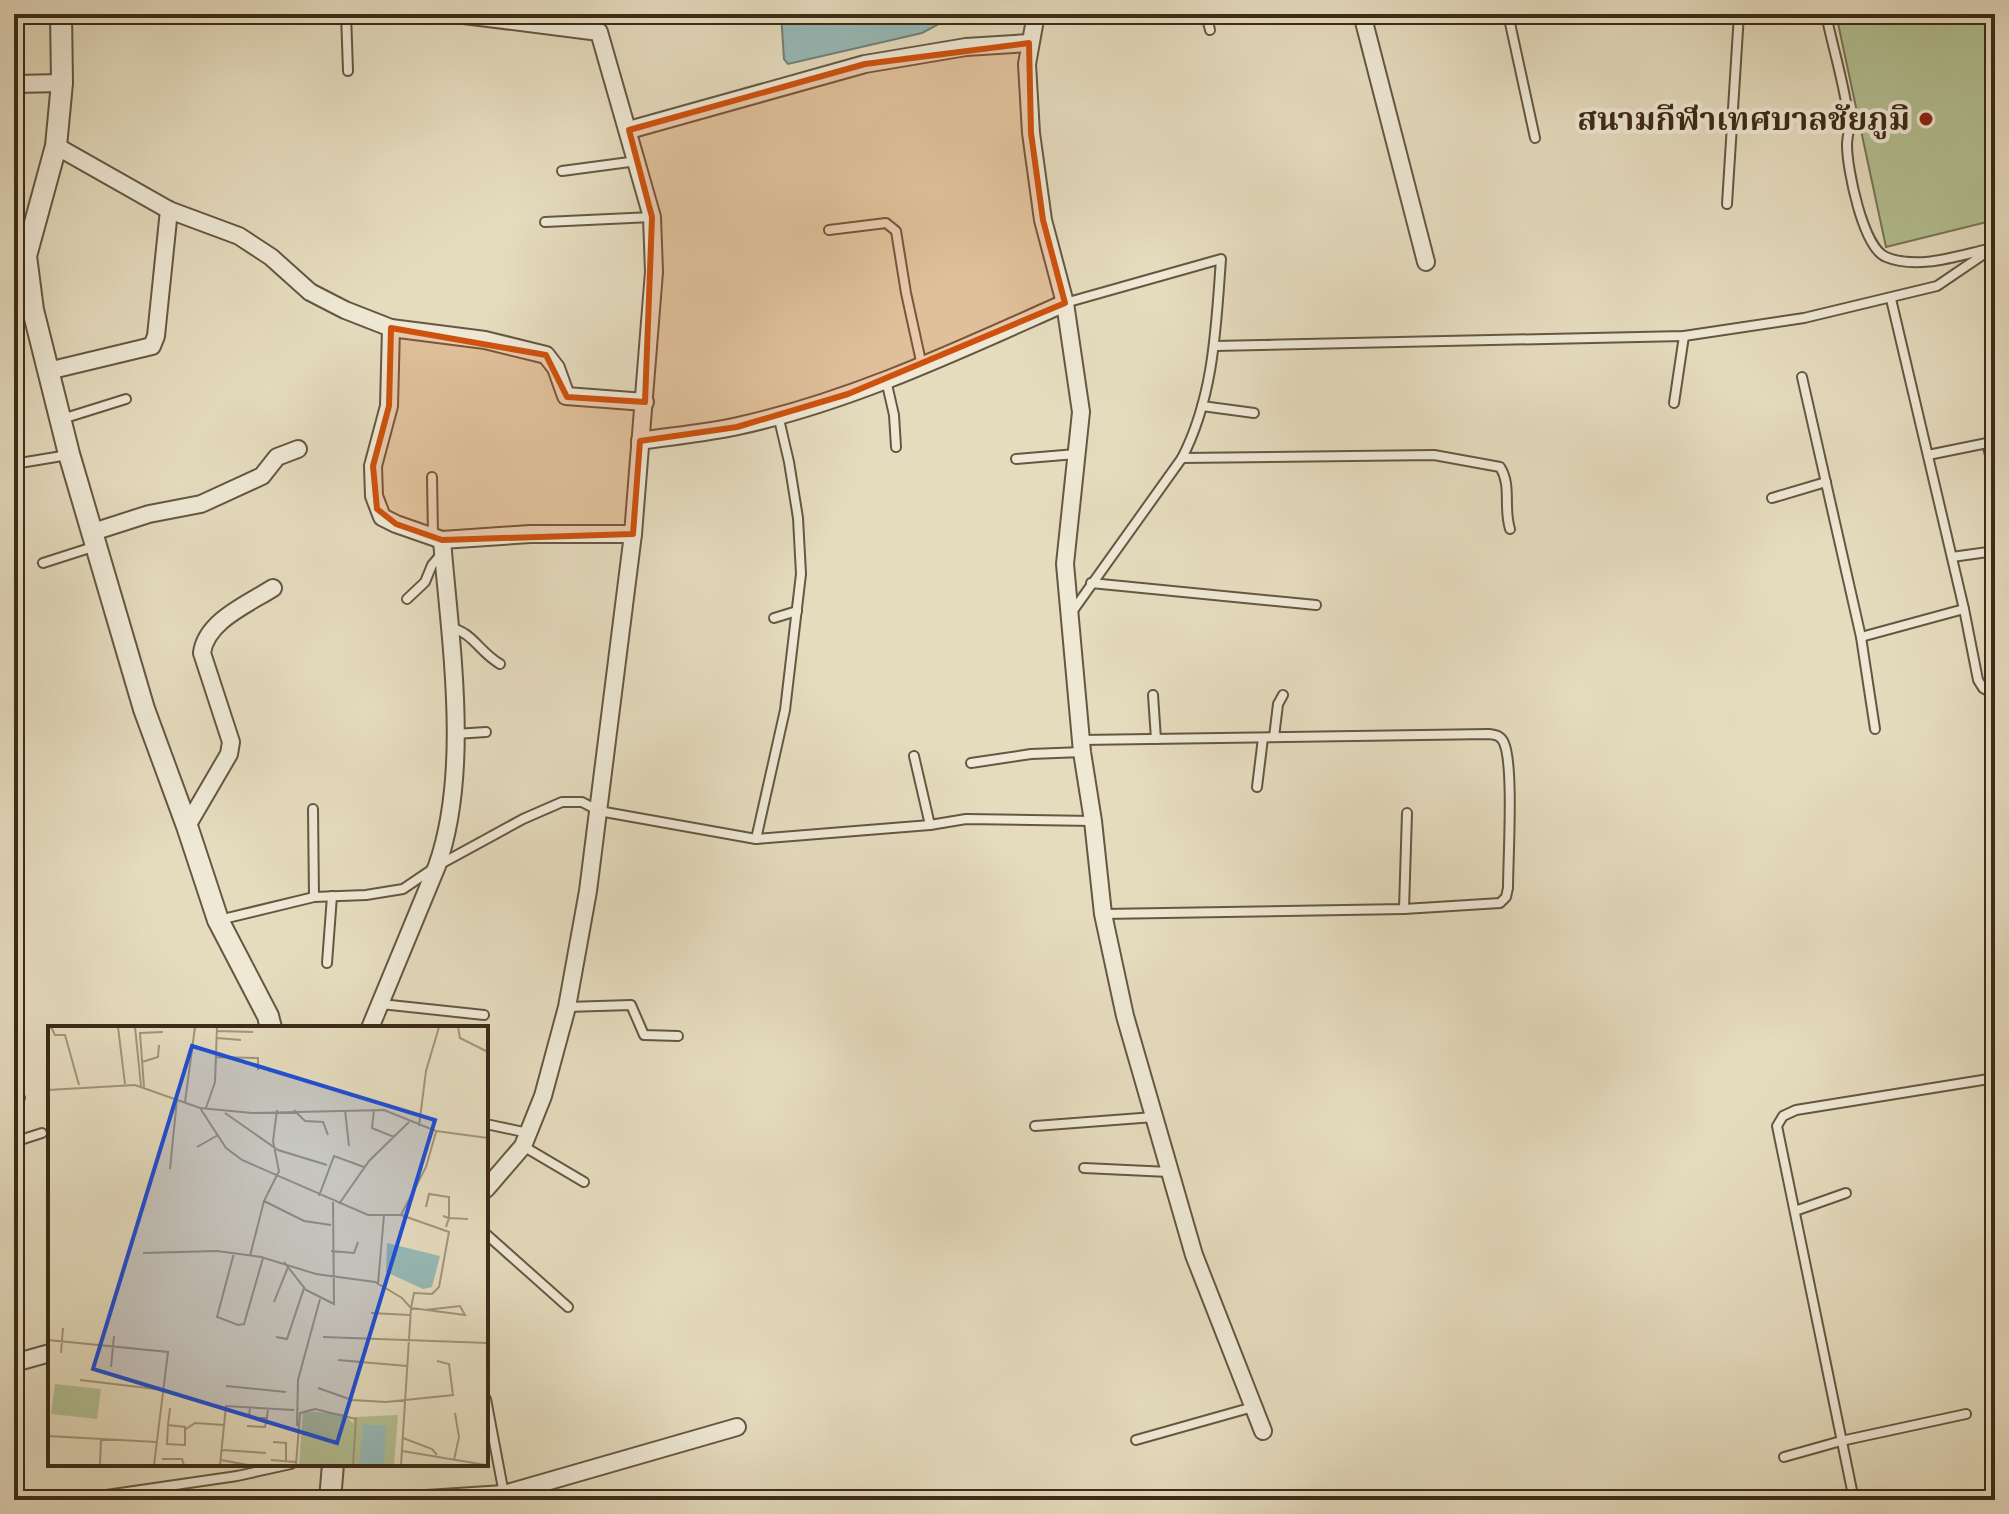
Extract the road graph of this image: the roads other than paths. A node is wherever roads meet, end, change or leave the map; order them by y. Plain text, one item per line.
1 (61, 14) edge
2 (346, 14) edge
3 (456, 14) edge
4 (599, 14) edge
5 (1036, 14) edge
6 (1206, 14) edge
7 (1362, 14) edge
8 (1508, 14) edge
9 (1739, 14) edge
10 (1828, 14) edge
11 (1210, 30) dead end
12 (599, 32) junction
13 (1029, 43) junction
14 (348, 71) dead end
15 (62, 83) junction
16 (14, 84) edge
17 (629, 130) junction
18 (1535, 138) dead end
19 (56, 146) junction
20 (637, 161) junction
21 (562, 171) dead end
22 (1727, 204) dead end
23 (169, 210) junction
24 (652, 217) junction
25 (545, 222) dead end
26 (829, 230) dead end
27 (1994, 248) edge
28 (1426, 262) dead end
29 (1891, 299) junction
30 (1065, 303) junction
31 (391, 328) junction
32 (1684, 336) junction
33 (1215, 346) junction
34 (923, 367) junction
35 (48, 371) junction
36 (1802, 377) dead end
37 (886, 380) junction
38 (126, 399) dead end
39 (645, 402) junction
40 (1674, 403) dead end
41 (1202, 406) junction
42 (1254, 413) dead end
43 (778, 415) junction
44 (60, 420) junction
45 (640, 441) junction
46 (1991, 442) edge
47 (896, 447) dead end
48 (298, 449) dead end
49 (69, 454) junction
50 (1076, 454) junction
51 (1928, 455) junction
52 (1182, 458) junction
53 (1016, 459) dead end
54 (14, 464) edge
55 (1995, 475) edge
56 (432, 477) dead end
57 (1826, 482) junction
58 (1772, 498) dead end
59 (1510, 529) dead end
60 (633, 534) junction
61 (95, 539) junction
62 (439, 543) junction
63 (1995, 551) edge
64 (1952, 557) junction
65 (43, 563) dead end
66 (1091, 583) junction
67 (273, 588) dead end
68 (407, 599) dead end
69 (1316, 605) dead end
70 (1964, 609) junction
71 (797, 611) junction
72 (1069, 616) junction
73 (774, 618) dead end
74 (449, 627) junction
75 (1861, 637) junction
76 (500, 664) dead end
77 (1153, 695) dead end
78 (1283, 695) dead end
79 (1995, 695) edge
80 (1875, 729) dead end
81 (486, 732) dead end
82 (455, 734) junction
83 (1274, 737) junction
84 (1263, 738) junction
85 (1156, 739) junction
86 (1081, 746) junction
87 (914, 756) dead end
88 (971, 763) dead end
89 (1257, 787) dead end
90 (313, 809) dead end
91 (599, 811) junction
92 (1407, 813) dead end
93 (1093, 821) junction
94 (930, 825) junction
95 (187, 826) junction
96 (756, 839) junction
97 (437, 866) junction
98 (332, 896) junction
99 (314, 897) junction
100 (1404, 909) junction
101 (1103, 914) junction
102 (218, 920) junction
103 (327, 963) dead end
104 (380, 1004) junction
105 (567, 1007) junction
106 (484, 1015) dead end
107 (270, 1026) edge
108 (371, 1026) edge
109 (678, 1036) dead end
110 (1995, 1078) edge
111 (1155, 1117) junction
112 (488, 1125) edge
113 (1035, 1126) dead end
114 (42, 1133) dead end
115 (526, 1139) junction
116 (14, 1142) edge
117 (1084, 1168) dead end
118 (1170, 1172) junction
119 (584, 1182) dead end
120 (488, 1186) edge
121 (1846, 1193) dead end
122 (1795, 1211) junction
123 (488, 1236) edge
124 (568, 1307) dead end
125 (14, 1341) edge
126 (48, 1354) edge
127 (17, 1362) edge
128 (1253, 1407) junction
129 (488, 1410) edge
130 (1966, 1414) dead end
131 (737, 1427) dead end
132 (1263, 1431) dead end
133 (1136, 1440) dead end
134 (1841, 1441) junction
135 (1784, 1457) dead end
136 (282, 1466) edge
137 (333, 1466) edge
138 (504, 1494) junction
139 (72, 1500) edge
140 (330, 1500) edge
141 (411, 1500) edge
142 (1854, 1500) edge

1 - 15 street
2 - 14 lane
3 - 12 street
4 - 12 street
5 - 13 street
6 - 11 lane
7 - 28 street
8 - 18 lane
9 - 22 lane
10 - 27 lane
12 - 17 street
13 - 17 street
13 - 30 street
15 - 16 street
15 - 19 street
17 - 20 street
19 - 23 street
19 - 35 street
20 - 21 lane
20 - 24 street
23 - 31 street
23 - 35 street
24 - 25 lane
24 - 39 street
26 - 34 lane
27 - 29 lane
29 - 32 lane
29 - 51 lane
30 - 33 lane
30 - 34 street
30 - 50 street
31 - 39 street
31 - 62 street
32 - 33 lane
32 - 40 lane
33 - 41 lane
34 - 37 street
35 - 44 street
36 - 57 lane
37 - 43 street
37 - 47 lane
38 - 44 lane
39 - 45 street
41 - 42 lane
41 - 52 lane
43 - 45 street
43 - 71 lane
44 - 49 street
45 - 60 street
46 - 51 lane
46 - 55 lane
48 - 61 street
49 - 54 lane
49 - 61 street
50 - 53 lane
50 - 72 street
51 - 64 lane
52 - 59 lane
52 - 66 lane
56 - 62 lane
57 - 58 lane
57 - 75 lane
60 - 62 street
60 - 91 street
61 - 65 lane
61 - 95 street
62 - 68 lane
62 - 74 street
63 - 64 lane
64 - 70 lane
66 - 69 lane
66 - 72 lane
67 - 95 street
70 - 75 lane
70 - 79 lane
71 - 73 lane
71 - 96 lane
72 - 86 street
74 - 76 lane
74 - 82 street
75 - 80 lane
77 - 85 lane
78 - 83 lane
81 - 82 lane
82 - 97 street
83 - 84 lane
83 - 100 lane
84 - 85 lane
84 - 89 lane
85 - 86 lane
86 - 88 lane
86 - 93 street
87 - 94 lane
90 - 99 lane
91 - 96 lane
91 - 97 lane
91 - 105 street
92 - 100 lane
93 - 94 lane
93 - 101 street
94 - 96 lane
95 - 102 street
97 - 98 lane
97 - 104 street
98 - 99 lane
98 - 103 lane
99 - 102 lane
100 - 101 lane
101 - 111 street
102 - 107 street
104 - 106 lane
104 - 108 street
105 - 109 lane
105 - 115 street
110 - 122 lane
111 - 113 lane
111 - 118 street
112 - 115 lane
114 - 116 lane
115 - 119 lane
115 - 120 street
117 - 118 lane
118 - 128 street
121 - 122 lane
122 - 134 lane
123 - 124 lane
125 - 127 lane
126 - 127 street
128 - 132 street
128 - 133 lane
129 - 138 lane
130 - 134 lane
131 - 138 street
134 - 135 lane
134 - 142 lane
136 - 139 lane
137 - 140 street
138 - 141 street

